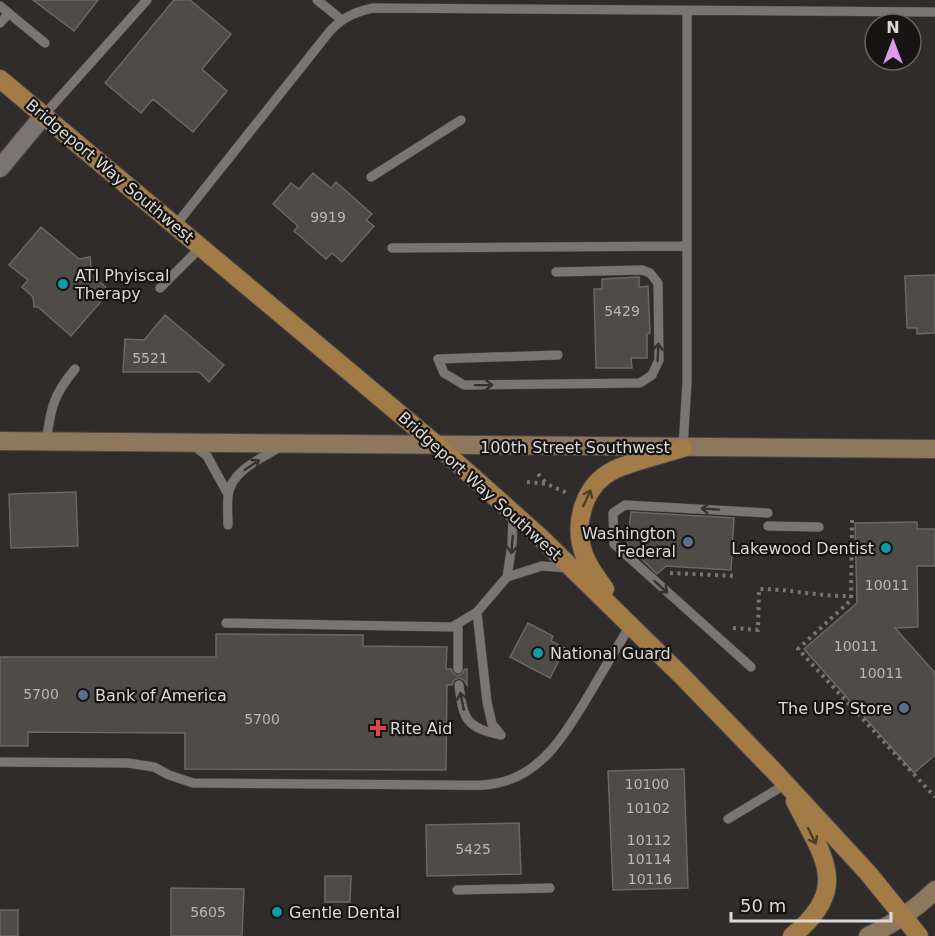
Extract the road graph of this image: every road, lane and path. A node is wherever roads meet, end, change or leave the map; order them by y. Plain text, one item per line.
1 (147, 0) edge
2 (317, 0) edge
3 (469, 4) edge
4 (0, 6) edge
5 (687, 10) junction
6 (935, 12) edge
7 (9, 13) junction
8 (342, 20) junction
9 (0, 23) edge
10 (45, 43) dead end
11 (0, 79) edge
12 (44, 116) junction
13 (461, 120) dead end
14 (0, 168) edge
15 (371, 177) dead end
16 (175, 226) junction
17 (687, 246) junction
18 (201, 247) junction
19 (392, 248) dead end
20 (556, 272) dead end
21 (160, 288) dead end
22 (558, 355) dead end
23 (75, 369) dead end
24 (0, 441) edge
25 (46, 442) junction
26 (191, 443) junction
27 (285, 444) junction
28 (438, 446) junction
29 (683, 448) junction
30 (935, 449) edge
31 (538, 474) dead end
32 (527, 482) dead end
33 (548, 485) junction
34 (228, 494) junction
35 (574, 497) dead end
36 (768, 513) dead end
37 (513, 514) junction
38 (852, 520) dead end
39 (228, 525) dead end
40 (768, 526) dead end
41 (819, 527) dead end
42 (574, 569) junction
43 (666, 573) dead end
44 (507, 576) junction
45 (736, 576) dead end
46 (851, 596) junction
47 (477, 612) junction
48 (226, 623) dead end
49 (458, 624) junction
50 (631, 624) junction
51 (733, 628) dead end
52 (751, 667) dead end
53 (458, 669) dead end
54 (459, 685) dead end
55 (0, 762) edge
56 (786, 784) junction
57 (935, 796) edge
58 (728, 819) dead end
59 (550, 888) dead end
60 (457, 890) dead end
61 (935, 890) edge
62 (903, 916) junction
63 (792, 936) edge
64 (868, 936) edge
65 (919, 936) edge

1 - 12 lane
2 - 8 lane
3 - 5 lane
3 - 8 lane
4 - 7 lane
5 - 6 lane
5 - 17 lane
7 - 9 lane
7 - 10 lane
8 - 16 lane
11 - 12 main road, Bridgeport Way Southwest
12 - 14 street
12 - 16 main road, Bridgeport Way Southwest
13 - 15 lane
16 - 18 main road, Bridgeport Way Southwest
17 - 19 lane
17 - 29 lane
18 - 21 lane
18 - 28 main road, Bridgeport Way Southwest
22 -> 20 lane
23 - 25 lane
24 - 25 main road, 100th Street Southwest
25 - 26 main road, 100th Street Southwest
26 - 27 main road, 100th Street Southwest
26 - 34 lane
27 - 28 main road, 100th Street Southwest
34 -> 27 lane
28 - 29 main road, 100th Street Southwest
28 - 37 main road, Bridgeport Way Southwest
29 - 30 main road, 100th Street Southwest
50 -> 29 main road
31 - 33 path
32 - 33 path
33 - 35 path
34 - 39 lane
36 -> 52 lane
37 - 42 main road, Bridgeport Way Southwest
37 -> 44 lane
38 - 46 path
40 - 41 lane
42 - 44 lane
42 - 50 main road, Bridgeport Way Southwest
43 - 45 path
44 - 47 lane
46 - 51 path
46 - 57 path
47 - 49 lane
47 -> 54 lane
48 - 49 lane
49 - 53 lane
50 - 55 lane
50 - 56 main road, Bridgeport Way Southwest
56 - 58 lane
56 - 62 main road, Bridgeport Way Southwest
56 -> 63 main road
59 - 60 lane
61 - 62 main road
62 - 64 main road
62 - 65 main road, Bridgeport Way Southwest

